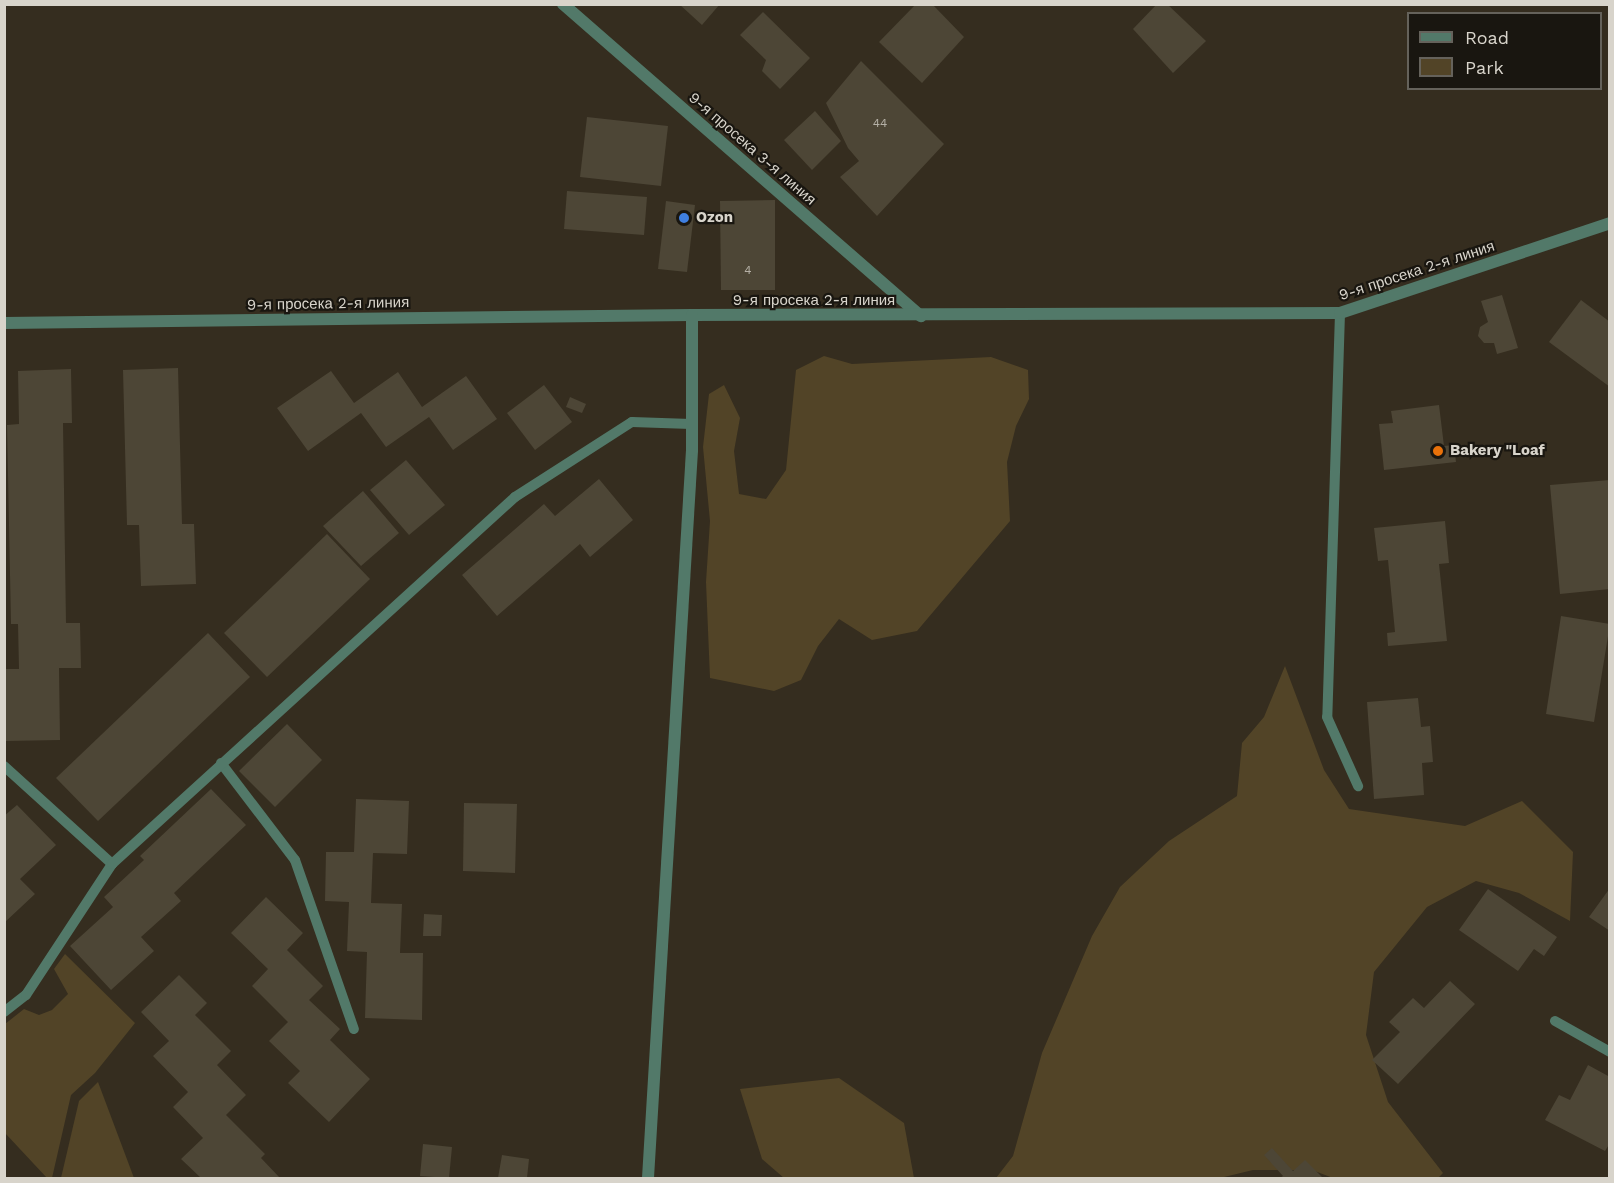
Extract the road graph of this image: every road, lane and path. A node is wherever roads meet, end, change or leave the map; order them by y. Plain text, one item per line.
1 (563, 4) edge
2 (1610, 223) edge
3 (1340, 313) junction
4 (692, 315) junction
5 (921, 316) junction
6 (4, 323) edge
7 (691, 424) junction
8 (221, 763) junction
9 (4, 766) edge
10 (1358, 786) dead end
11 (112, 864) junction
12 (4, 1012) edge
13 (1555, 1021) dead end
14 (354, 1029) dead end
15 (1610, 1052) edge
16 (648, 1179) edge

1 - 5 street, 9-я просека 3-я линия
2 - 3 street, 9-я просека 2-я линия
3 - 5 street, 9-я просека 2-я линия
3 - 10 lane
4 - 5 street, 9-я просека 2-я линия
4 - 6 street, 9-я просека 2-я линия
4 - 7 street
7 - 8 lane
7 - 16 street
8 - 11 lane
8 - 14 lane
9 - 11 lane
11 - 12 lane
13 - 15 lane

